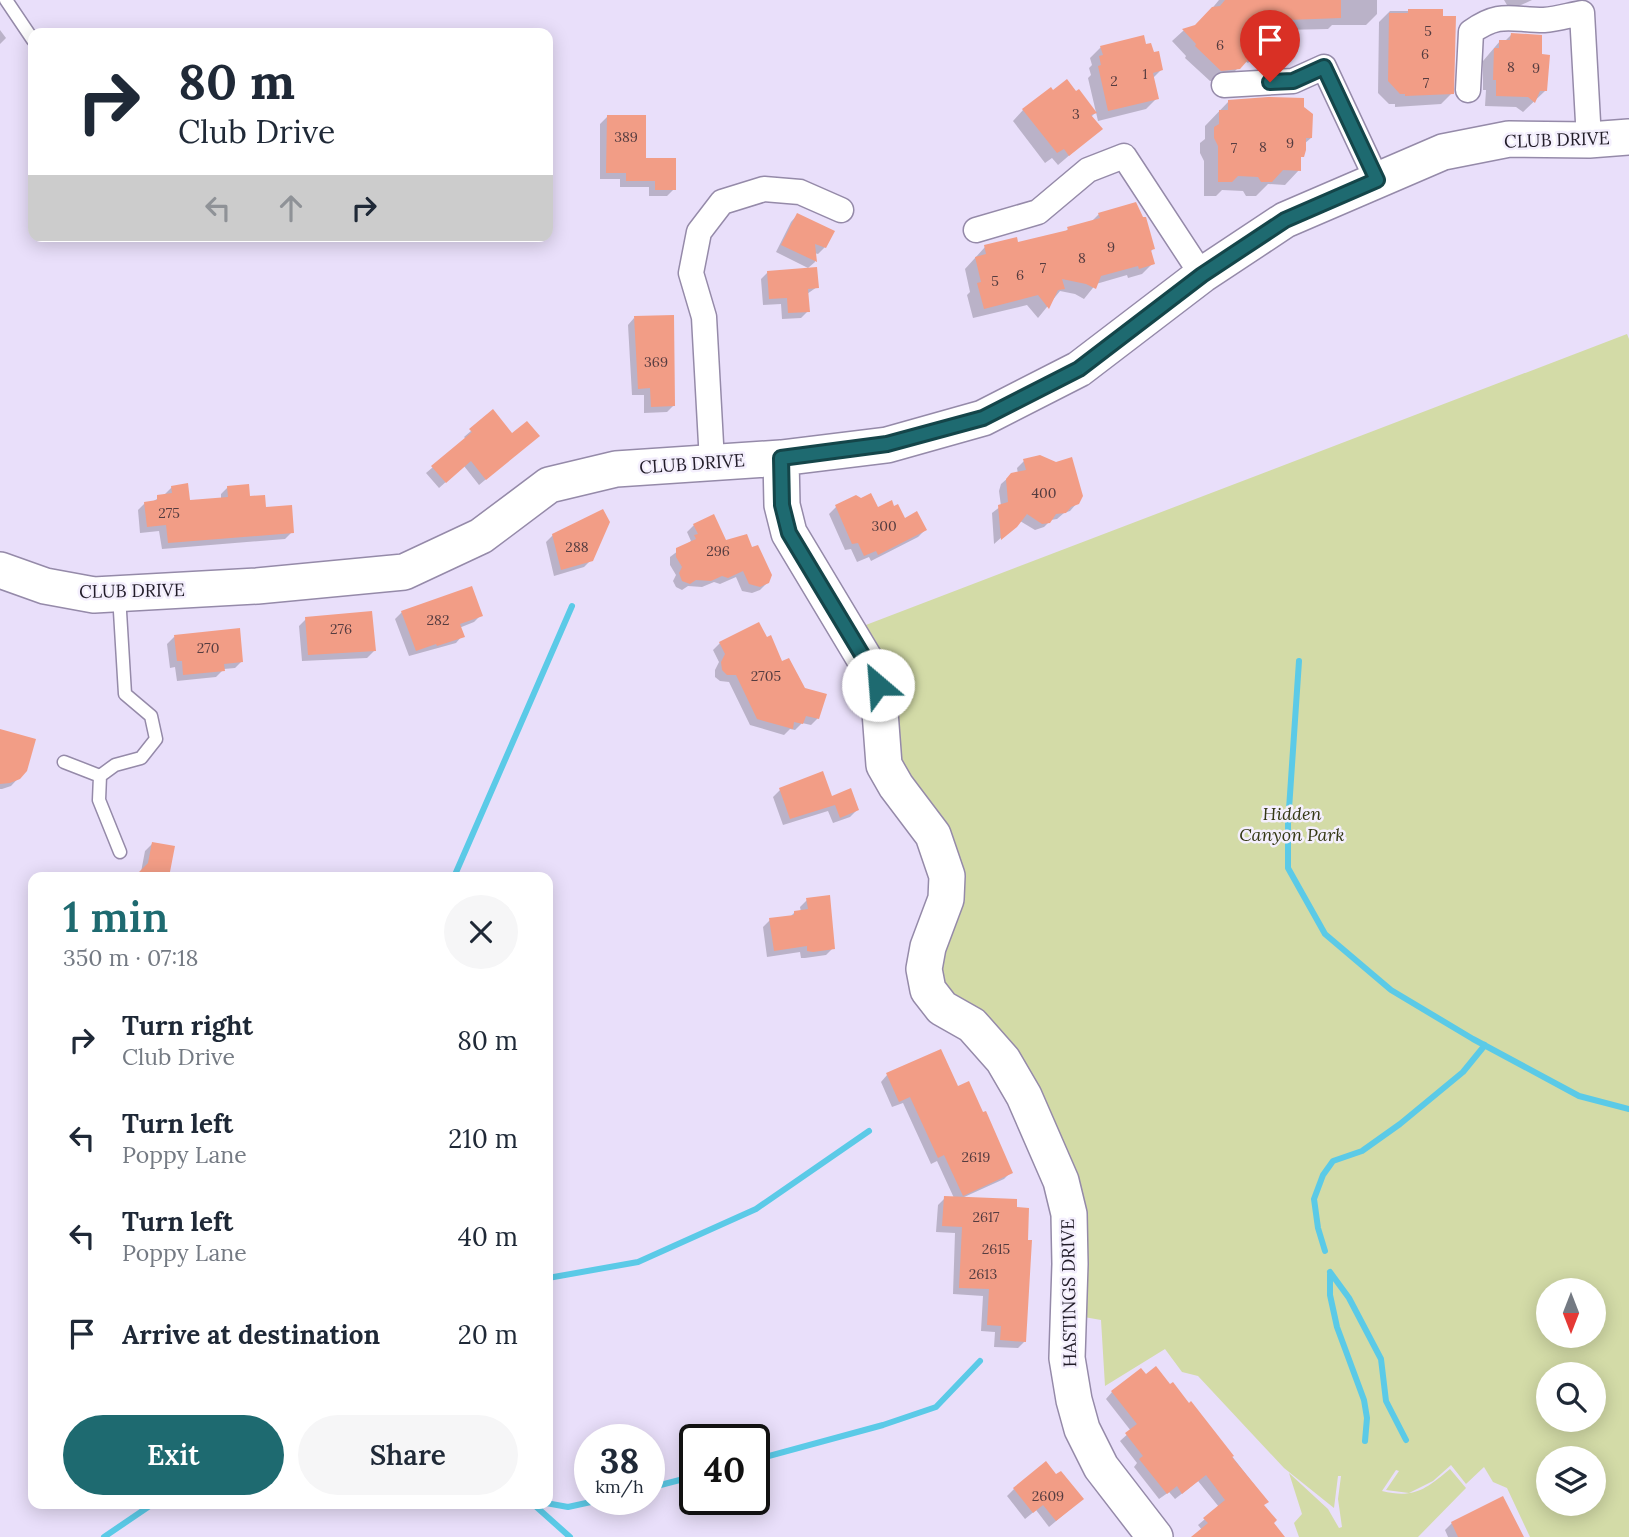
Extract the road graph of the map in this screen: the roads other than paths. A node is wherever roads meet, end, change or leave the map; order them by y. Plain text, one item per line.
1 (6, 0) edge
2 (28, 33) edge
3 (1224, 85) dead end
4 (1468, 90) dead end
5 (1629, 137) edge
6 (1589, 140) junction
7 (1377, 180) junction
8 (841, 210) dead end
9 (976, 230) dead end
10 (1202, 275) junction
11 (781, 458) junction
12 (712, 462) junction
13 (0, 570) edge
14 (119, 595) junction
15 (65, 762) dead end
16 (100, 776) junction
17 (120, 852) dead end
18 (1154, 1537) edge

1 - 2 lane
3 - 7 street
4 - 6 street
5 - 6 street, CLUB DRIVE
6 - 7 street, CLUB DRIVE
7 - 10 street, CLUB DRIVE
8 - 12 street
9 - 10 street
10 - 11 street, CLUB DRIVE
11 - 12 street, CLUB DRIVE
11 - 18 street, HASTINGS DRIVE
12 - 14 street, CLUB DRIVE
13 - 14 street, CLUB DRIVE
14 - 16 lane
15 - 16 lane
16 - 17 lane

